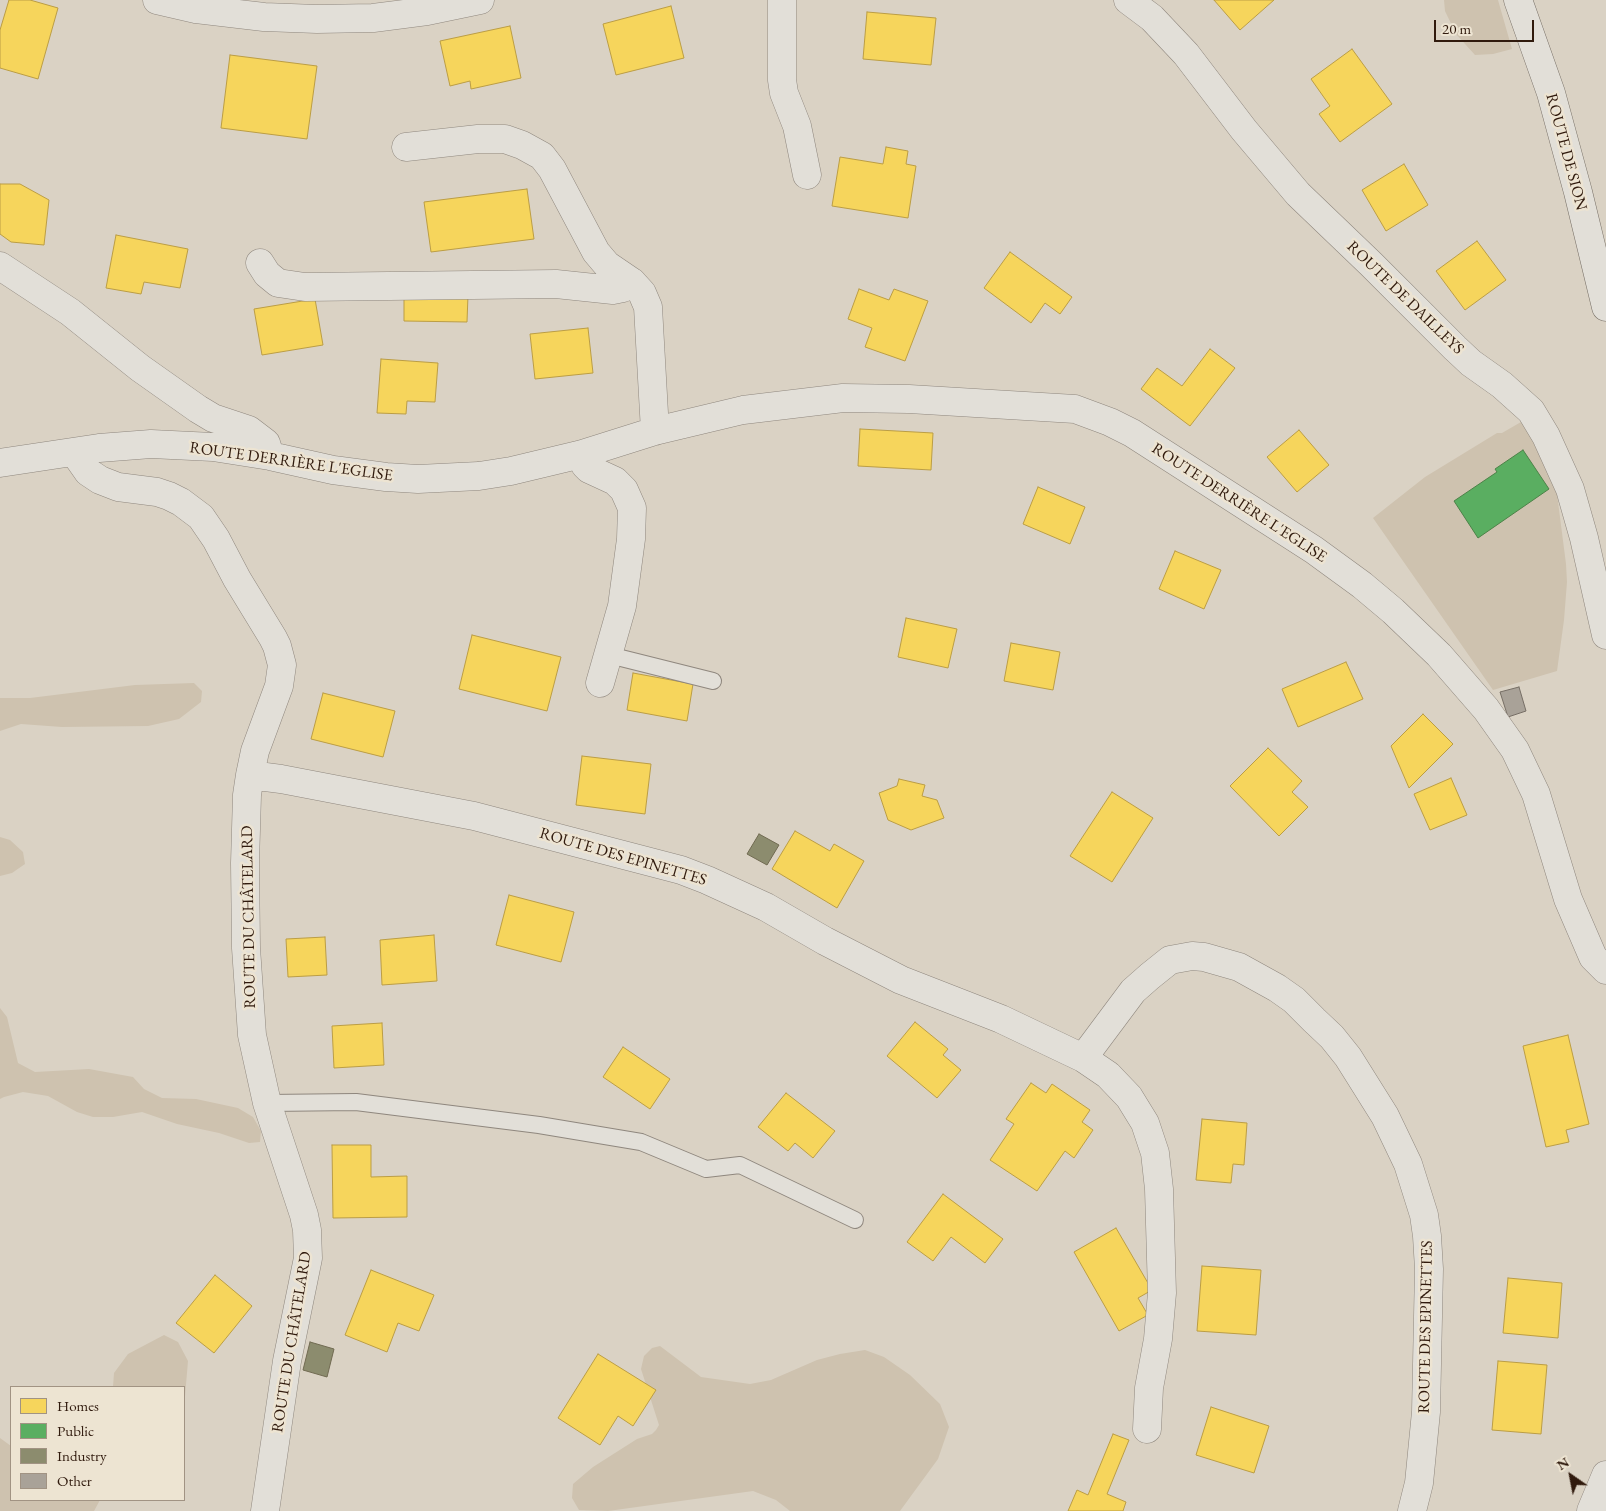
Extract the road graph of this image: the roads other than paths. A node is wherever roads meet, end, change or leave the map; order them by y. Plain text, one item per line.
1 (157, 0) edge
2 (480, 0) edge
3 (782, 0) edge
4 (1128, 0) edge
5 (1518, 0) edge
6 (406, 148) dead end
7 (808, 175) dead end
8 (260, 262) dead end
9 (0, 266) edge
10 (632, 282) junction
11 (1606, 307) edge
12 (655, 432) junction
13 (74, 452) junction
14 (582, 454) junction
15 (270, 456) junction
16 (0, 463) edge
17 (1606, 635) edge
18 (609, 654) junction
19 (713, 681) dead end
20 (600, 683) dead end
21 (250, 775) junction
22 (1606, 970) edge
23 (1083, 1058) junction
24 (268, 1103) junction
25 (855, 1220) dead end
26 (1147, 1429) dead end
27 (1606, 1475) edge
28 (265, 1511) edge
29 (1412, 1511) edge
30 (1591, 1511) edge

1 - 2 street
3 - 7 street
4 - 17 street, ROUTE DE DAILLEYS
5 - 11 street, ROUTE DE SION
6 - 10 street
8 - 10 street
9 - 15 street
10 - 12 street
12 - 14 street, ROUTE DERRIÈRE L'EGLISE
12 - 22 street, ROUTE DERRIÈRE L'EGLISE
13 - 15 street, ROUTE DERRIÈRE L'EGLISE
13 - 16 street, ROUTE DERRIÈRE L'EGLISE
13 - 21 street, ROUTE DU CHÂTELARD
14 - 15 street, ROUTE DERRIÈRE L'EGLISE
14 - 18 street
18 - 19 lane
18 - 20 street
21 - 23 street, ROUTE DES EPINETTES
21 - 24 street, ROUTE DU CHÂTELARD
23 - 26 street, ROUTE DES EPINETTES
23 - 29 street, ROUTE DES EPINETTES
24 - 25 lane
24 - 28 street, ROUTE DU CHÂTELARD
27 - 30 street

